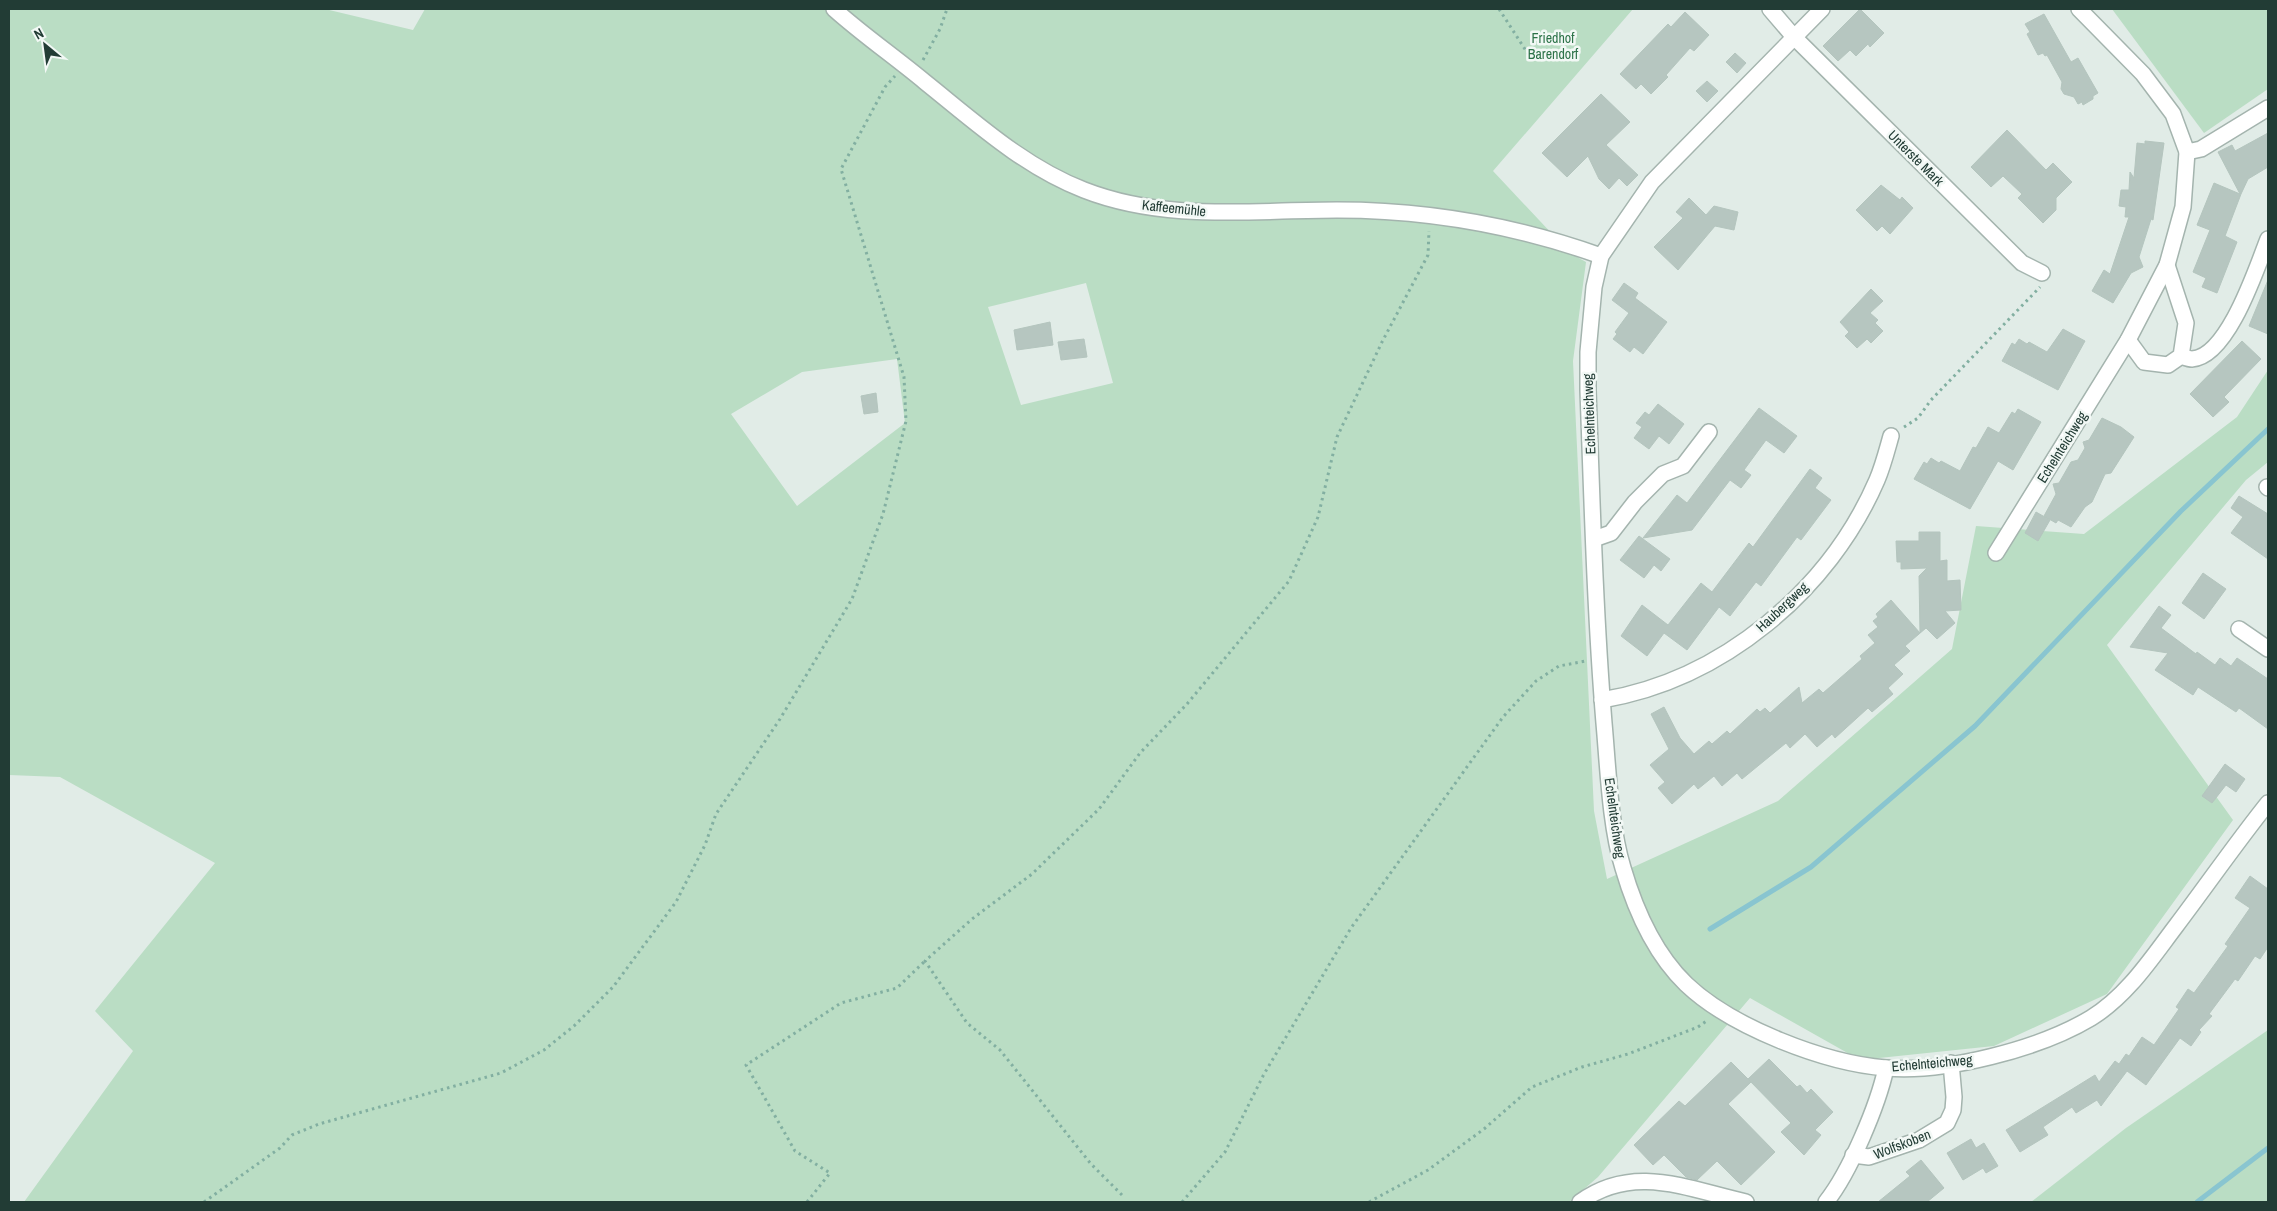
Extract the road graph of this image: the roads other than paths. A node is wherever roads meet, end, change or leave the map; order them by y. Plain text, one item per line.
1 (834, 9) edge
2 (1770, 9) edge
3 (1822, 9) edge
4 (2079, 9) edge
5 (1794, 37) junction
6 (2268, 108) edge
7 (2187, 152) junction
8 (2268, 239) edge
9 (1601, 256) junction
10 (2167, 265) junction
11 (2042, 273) road end
12 (2128, 340) junction
13 (2181, 356) junction
14 (1710, 432) dead end
15 (1892, 436) road end
16 (1594, 540) junction
17 (1996, 553) dead end
18 (2239, 629) dead end
19 (2268, 649) edge
20 (1602, 700) junction
21 (2268, 803) edge
22 (1952, 1063) junction
23 (1886, 1068) junction
24 (1853, 1155) junction
25 (1580, 1202) edge
26 (1746, 1202) edge
27 (1826, 1202) edge

1 - 9 street, Kaffeemühle
2 - 5 street, Unterste Mark
3 - 5 street, Echelnteichweg
4 - 7 street, Echelnteichweg
5 - 9 street, Echelnteichweg
5 - 11 street, Unterste Mark
6 - 7 street
7 - 10 street, Echelnteichweg
8 - 13 street
9 - 16 street, Echelnteichweg
10 - 12 street, Echelnteichweg
10 - 13 street
12 - 13 street
12 - 17 street, Echelnteichweg
14 - 16 street
15 - 20 street, Haubergweg
16 - 20 street, Echelnteichweg
18 - 19 street
20 - 23 street, Echelnteichweg
21 - 22 street, Echelnteichweg
22 - 23 street, Echelnteichweg
22 - 24 street, Wolfskoben
23 - 24 street, Wolfskoben
24 - 27 street, Wolfskoben
25 - 26 street

